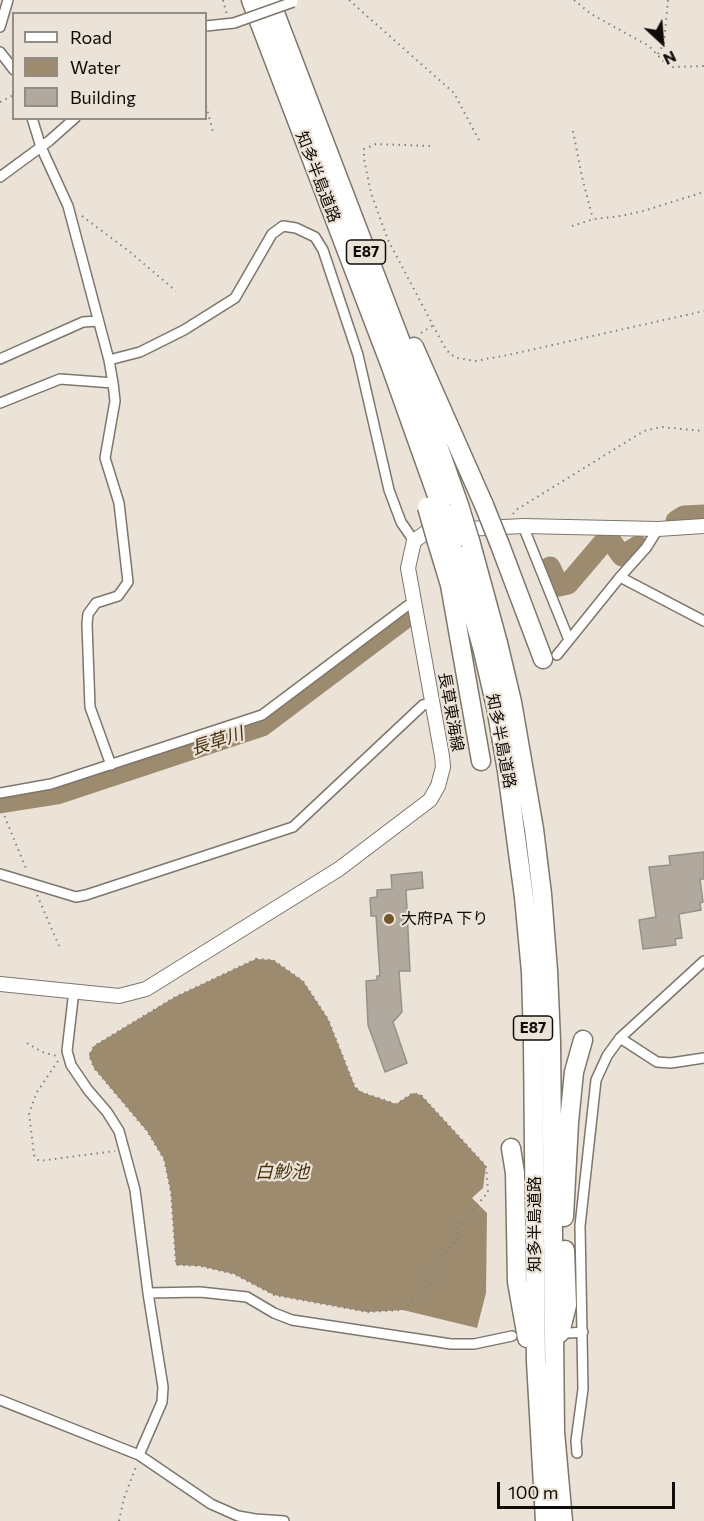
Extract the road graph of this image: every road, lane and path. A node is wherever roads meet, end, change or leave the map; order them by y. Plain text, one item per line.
1 (8, 0) edge
2 (223, 0) edge
3 (251, 0) edge
4 (270, 0) edge
5 (349, 0) edge
6 (574, 0) edge
7 (668, 0) edge
8 (295, 1) edge
9 (231, 24) junction
10 (207, 26) edge
11 (0, 27) edge
12 (0, 51) edge
13 (658, 54) junction
14 (704, 66) edge
15 (12, 67) edge
16 (207, 110) edge
17 (33, 120) edge
18 (73, 120) edge
19 (573, 131) dead end
20 (213, 132) dead end
21 (479, 140) dead end
22 (430, 146) dead end
23 (41, 147) junction
24 (0, 177) edge
25 (704, 192) edge
26 (68, 206) junction
27 (593, 219) junction
28 (572, 226) dead end
29 (371, 266) junction
30 (176, 291) dead end
31 (704, 311) edge
32 (98, 321) junction
33 (432, 326) junction
34 (421, 333) dead end
35 (0, 359) edge
36 (109, 360) junction
37 (113, 383) junction
38 (0, 403) edge
39 (704, 431) edge
40 (442, 507) junction
41 (504, 526) junction
42 (523, 526) junction
43 (704, 526) edge
44 (658, 529) junction
45 (414, 541) junction
46 (454, 543) junction
47 (620, 577) junction
48 (415, 602) junction
49 (704, 621) edge
50 (569, 640) junction
51 (550, 657) joint
52 (433, 703) junction
53 (481, 761) dead end
54 (111, 765) junction
55 (0, 793) edge
56 (0, 874) edge
57 (704, 961) edge
58 (0, 984) edge
59 (74, 990) junction
60 (620, 1038) junction
61 (583, 1040) dead end
62 (27, 1043) dead end
63 (704, 1058) edge
64 (511, 1148) dead end
65 (124, 1150) junction
66 (486, 1166) joint
67 (148, 1293) junction
68 (583, 1332) junction
69 (570, 1333) dead end
70 (512, 1336) dead end
71 (554, 1359) junction
72 (0, 1400) edge
73 (539, 1435) junction
74 (577, 1453) dead end
75 (139, 1455) junction
76 (119, 1521) edge
77 (284, 1521) edge
78 (545, 1521) edge
79 (563, 1521) edge

1 - 11 street
2 - 9 path
3 - 40 highway, 知多半島道路 / E87
4 - 29 highway, 知多半島道路 / E87
5 - 21 path
6 - 13 path
7 - 13 path
8 - 9 street, bridge
9 - 10 street
12 - 15 street
13 - 14 path
16 - 20 path
17 - 23 street
18 - 23 street
19 - 27 path
22 - 33 path
23 - 24 street
23 - 26 street
25 - 27 path
26 - 30 path
26 - 32 street
27 - 28 path
29 - 40 highway, 知多半島道路 / E87
29 - 51 highway, bridge
31 - 33 path
32 - 35 street
32 - 36 street
33 - 34 path
36 - 37 street
36 - 45 street
37 - 38 street
37 - 54 street
39 - 41 path
40 - 46 highway, 知多半島道路 / E87, bridge
40 - 46 highway, bridge
41 - 42 main road
41 - 45 main road
42 - 44 main road
42 - 50 street
43 - 44 main road
44 - 47 street
45 - 48 main road, 長草東海線
46 - 53 highway
46 - 71 highway, 知多半島道路 / E87
46 - 73 highway, 知多半島道路 / E87
47 - 49 street
47 - 50 street
48 - 52 main road, 長草東海線
48 - 54 street
50 - 51 street
52 - 56 street
52 - 59 main road, 長草東海線
54 - 55 street
57 - 60 street
58 - 59 main road, 長草東海線
59 - 65 street
60 - 63 street
60 - 68 street
61 - 71 highway
62 - 65 path
64 - 73 highway
65 - 67 street
66 - 66 path
67 - 70 street
67 - 75 street
68 - 69 street
68 - 74 street
71 - 79 highway, 知多半島道路 / E87
72 - 75 street
73 - 78 highway, 知多半島道路 / E87
75 - 76 path
75 - 77 street

